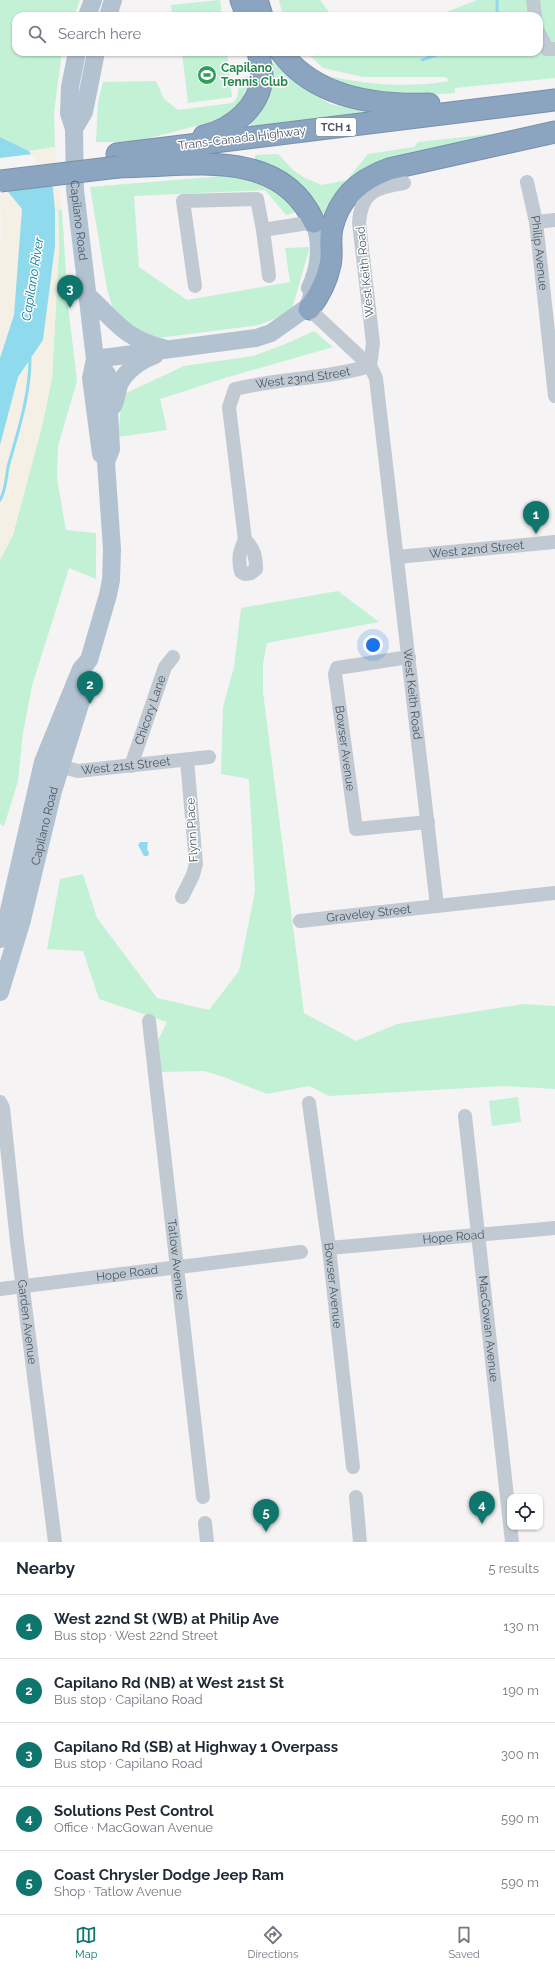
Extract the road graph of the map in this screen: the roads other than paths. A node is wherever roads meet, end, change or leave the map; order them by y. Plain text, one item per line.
1 (93, 0) edge
2 (114, 0) edge
3 (241, 0) edge
4 (257, 0) edge
5 (533, 0) edge
6 (88, 12) edge
7 (110, 12) edge
8 (246, 12) edge
9 (261, 12) edge
10 (534, 12) edge
11 (543, 40) edge
12 (555, 49) edge
13 (76, 56) edge
14 (95, 56) edge
15 (259, 56) edge
16 (285, 56) edge
17 (555, 99) edge
18 (555, 114) edge
19 (74, 129) junction
20 (555, 132) edge
21 (117, 160) junction
22 (0, 168) edge
23 (0, 181) edge
24 (527, 182) dead end
25 (404, 183) dead end
26 (555, 220) edge
27 (314, 222) junction
28 (536, 222) junction
29 (263, 230) junction
30 (269, 276) dead end
31 (314, 278) junction
32 (194, 286) dead end
33 (87, 295) junction
34 (309, 309) junction
35 (285, 323) junction
36 (169, 350) junction
37 (553, 351) edge
38 (95, 359) junction
39 (370, 366) junction
40 (555, 396) edge
41 (109, 414) junction
42 (106, 462) junction
43 (245, 540) dead end
44 (555, 542) edge
45 (397, 557) junction
46 (173, 657) dead end
47 (408, 657) junction
48 (89, 660) junction
49 (209, 757) dead end
50 (187, 760) junction
51 (43, 762) junction
52 (61, 766) junction
53 (131, 766) junction
54 (428, 822) junction
55 (555, 893) edge
56 (182, 897) dead end
57 (437, 906) junction
58 (300, 921) dead end
59 (0, 939) edge
60 (0, 992) edge
61 (149, 1021) dead end
62 (0, 1102) edge
63 (310, 1103) dead end
64 (465, 1116) dead end
65 (555, 1228) edge
66 (478, 1236) junction
67 (329, 1248) junction
68 (301, 1252) dead end
69 (177, 1267) junction
70 (24, 1286) junction
71 (0, 1289) edge
72 (353, 1467) dead end
73 (203, 1497) dead end
74 (356, 1497) dead end
75 (205, 1523) dead end
76 (55, 1542) edge
77 (207, 1542) edge
78 (360, 1542) edge
79 (512, 1542) edge

1 - 6 main road
2 - 7 main road
3 - 8 highway
4 - 9 highway
5 - 10 street
11 - 12 street
13 - 19 main road, Capilano Road
14 - 19 main road
15 - 21 highway
16 - 17 highway
17 - 21 highway, Trans-Canada Highway / TCH 1
18 - 21 highway, Trans-Canada Highway / TCH 1
19 - 33 main road, Capilano Road
20 - 34 highway
21 - 22 highway, Trans-Canada Highway / TCH 1
21 - 23 highway, Trans-Canada Highway / TCH 1, bridge
21 - 27 highway
24 - 28 street, Philip Avenue
25 - 39 street, West Keith Road
26 - 28 street
27 - 29 street
27 - 31 main road
28 - 37 street, Philip Avenue
29 - 30 street
29 - 32 street
31 - 34 main road
31 - 35 main road
33 - 36 main road
33 - 38 main road, Capilano Road
34 - 35 main road
34 - 39 street, West Keith Road
35 - 36 main road
36 - 38 main road
36 - 41 main road
37 - 40 street, Philip Avenue
38 - 41 main road, Capilano Road
38 - 42 main road, Capilano Road
39 - 43 street, West 23nd Street
39 - 45 street, West Keith Road
41 - 42 main road, Capilano Road
42 - 48 main road, Capilano Road
44 - 45 street, West 22nd Street
45 - 47 street, West Keith Road
46 - 53 street, Chicory Lane
47 - 54 street, West Keith Road
47 - 54 street, Bowser Avenue
48 - 51 main road, Capilano Road
48 - 52 main road, Capilano Road
49 - 50 street, West 21st Street
50 - 53 street, West 21st Street
50 - 56 street, Flynn Place
51 - 52 street, West 21st Street
51 - 59 main road, Capilano Road
52 - 53 street, West 21st Street
52 - 60 main road, Capilano Road
54 - 57 street, West Keith Road
55 - 57 street
57 - 58 street, Graveley Street
61 - 69 street, Tatlow Avenue
62 - 70 street, Garden Avenue
63 - 67 street, Bowser Avenue
64 - 66 street, MacGowan Avenue
65 - 66 street, Hope Road
66 - 67 street, Hope Road
66 - 79 street, MacGowan Avenue
67 - 72 street, Bowser Avenue
68 - 69 street, Hope Road
69 - 70 street, Hope Road
69 - 73 street, Tatlow Avenue
70 - 71 street, Hope Road
70 - 76 street, Garden Avenue
74 - 78 street
75 - 77 street

